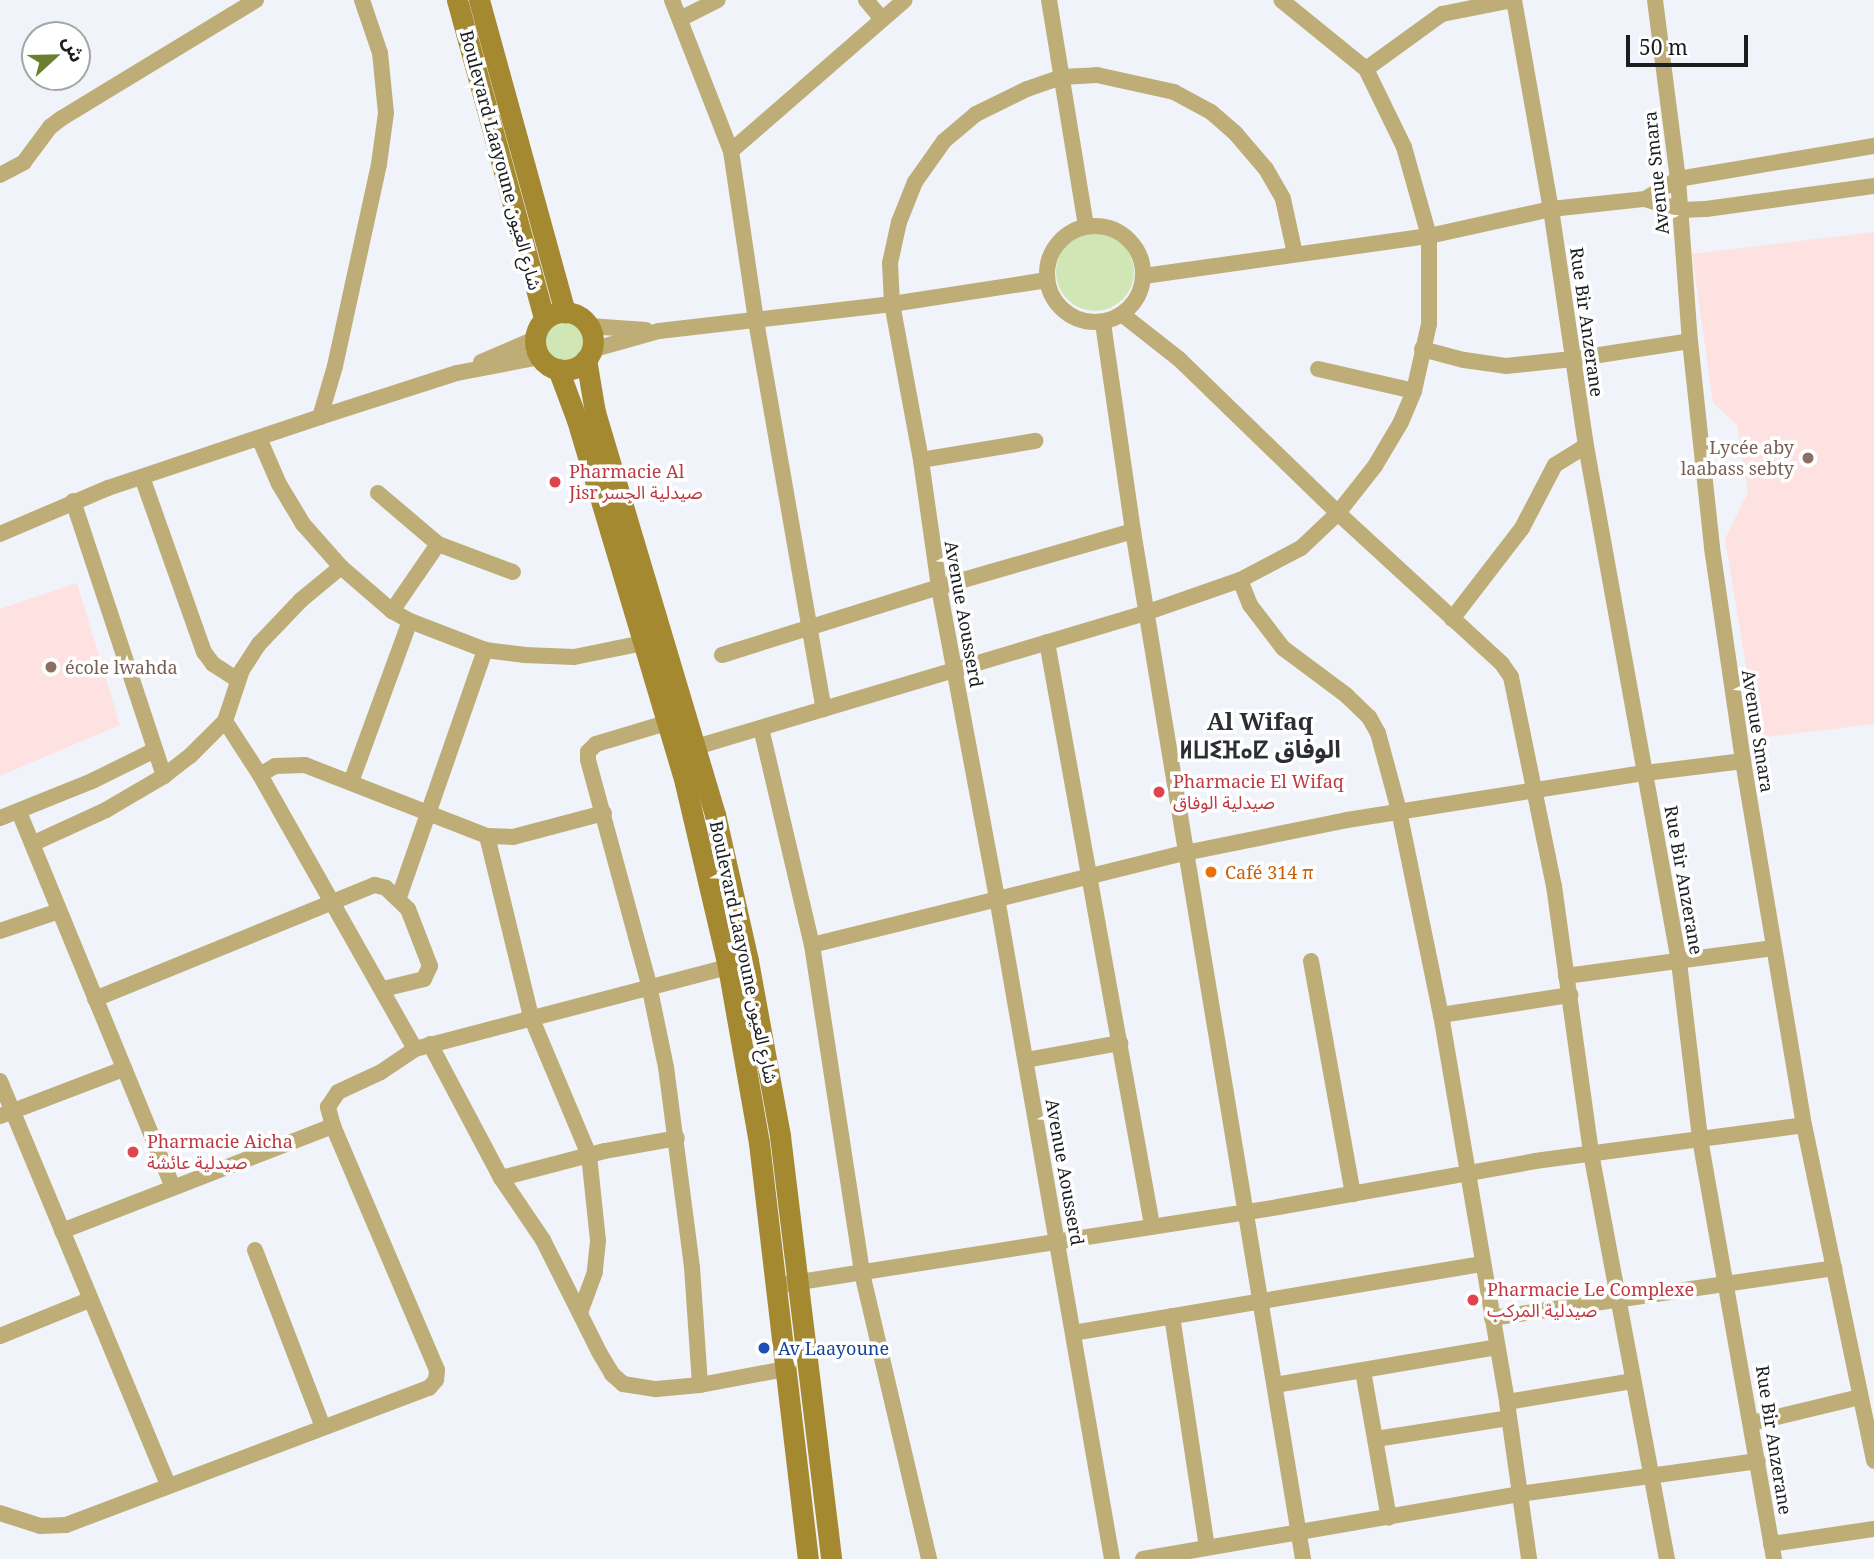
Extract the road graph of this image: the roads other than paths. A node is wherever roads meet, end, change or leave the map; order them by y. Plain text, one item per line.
1 (256, 0) edge
2 (362, 0) edge
3 (457, 0) edge
4 (479, 0) edge
5 (672, 0) edge
6 (718, 0) edge
7 (866, 0) edge
8 (905, 0) edge
9 (1049, 0) edge
10 (1281, 0) edge
11 (1513, 0) edge
12 (1655, 0) edge
13 (680, 19) junction
14 (882, 19) junction
15 (1366, 69) junction
16 (1060, 77) junction
17 (1874, 146) edge
18 (731, 151) junction
19 (0, 175) edge
20 (1678, 179) junction
21 (1874, 186) edge
22 (1645, 199) junction
23 (1550, 209) junction
24 (1680, 210) junction
25 (1086, 226) junction
26 (1429, 236) junction
27 (1295, 254) junction
28 (1144, 276) junction
29 (1047, 280) junction
30 (892, 304) junction
31 (565, 312) junction
32 (1124, 315) junction
33 (544, 319) junction
34 (756, 321) junction
35 (1103, 323) junction
36 (589, 326) junction
37 (659, 331) junction
38 (1690, 341) junction
39 (537, 348) junction
40 (1422, 349) junction
41 (589, 355) junction
42 (1573, 359) junction
43 (558, 369) junction
44 (1318, 369) dead end
45 (1414, 391) junction
46 (320, 417) junction
47 (259, 438) junction
48 (1035, 441) dead end
49 (1586, 446) junction
50 (921, 460) junction
51 (142, 477) junction
52 (377, 493) dead end
53 (73, 501) junction
54 (1338, 513) junction
55 (1133, 531) junction
56 (0, 534) edge
57 (438, 544) junction
58 (341, 568) junction
59 (513, 572) dead end
60 (1240, 580) junction
61 (939, 587) junction
62 (392, 611) junction
63 (1148, 612) junction
64 (1451, 619) junction
65 (410, 621) junction
66 (808, 628) junction
67 (1047, 642) junction
68 (643, 643) junction
69 (485, 650) junction
70 (722, 655) dead end
71 (954, 670) junction
72 (238, 680) junction
73 (824, 709) junction
74 (225, 721) junction
75 (666, 723) junction
76 (761, 728) junction
77 (696, 747) junction
78 (153, 751) junction
79 (1743, 761) junction
80 (1645, 773) junction
81 (260, 775) junction
82 (164, 776) junction
83 (351, 782) junction
84 (1536, 791) junction
85 (1399, 811) junction
86 (19, 812) junction
87 (428, 812) junction
88 (604, 813) junction
89 (0, 818) edge
90 (487, 836) junction
91 (34, 842) junction
92 (1185, 853) junction
93 (1090, 877) junction
94 (399, 897) junction
95 (997, 898) junction
96 (331, 902) junction
97 (59, 911) junction
98 (0, 931) edge
99 (812, 945) junction
100 (1773, 948) junction
101 (748, 961) junction
102 (1311, 961) dead end
103 (1679, 962) junction
104 (728, 967) junction
105 (1566, 975) junction
106 (649, 985) junction
107 (383, 989) junction
108 (1570, 995) junction
109 (95, 999) junction
110 (1441, 1015) junction
111 (531, 1017) junction
112 (1120, 1043) junction
113 (422, 1046) junction
114 (1026, 1060) junction
115 (123, 1069) junction
116 (0, 1081) edge
117 (6, 1114) edge
118 (1804, 1125) junction
119 (333, 1126) junction
120 (677, 1138) junction
121 (1700, 1139) junction
122 (1591, 1153) junction
123 (589, 1155) junction
124 (1466, 1172) junction
125 (501, 1178) junction
126 (173, 1188) junction
127 (1353, 1194) junction
128 (1247, 1211) junction
129 (1152, 1225) junction
130 (62, 1231) junction
131 (1057, 1241) junction
132 (255, 1250) dead end
133 (1482, 1264) junction
134 (1834, 1268) junction
135 (862, 1273) junction
136 (787, 1284) junction
137 (1728, 1285) junction
138 (1262, 1299) junction
139 (89, 1300) junction
140 (1621, 1301) junction
141 (581, 1310) junction
142 (1172, 1316) junction
143 (1492, 1318) junction
144 (1073, 1333) junction
145 (0, 1336) edge
146 (1497, 1347) junction
147 (785, 1369) junction
148 (1363, 1371) junction
149 (1633, 1381) junction
150 (700, 1385) junction
151 (1275, 1385) junction
152 (1860, 1397) junction
153 (1508, 1410) junction
154 (1752, 1423) junction
155 (323, 1427) junction
156 (1376, 1439) junction
157 (1874, 1455) edge
158 (1758, 1461) junction
159 (1651, 1475) junction
160 (168, 1485) junction
161 (1520, 1494) junction
162 (0, 1513) edge
163 (1389, 1518) junction
164 (1874, 1529) edge
165 (1298, 1532) junction
166 (1207, 1548) junction
167 (1773, 1551) edge
168 (808, 1559) edge
169 (831, 1559) edge
170 (929, 1559) edge
171 (1112, 1559) edge
172 (1143, 1559) edge
173 (1303, 1559) edge
174 (1529, 1559) edge
175 (1667, 1559) edge

1 - 19 street
2 - 46 street
3 - 33 street, Boulevard Laayoune شارع العيون
4 - 31 street, Boulevard Laayoune شارع العيون
5 - 13 street
6 - 13 street
7 - 14 street
8 - 14 street
9 - 16 street
10 - 15 street
11 - 15 street
11 - 23 street, Rue Bir Anzerane
12 - 20 street, Avenue Smara
13 - 18 street
14 - 18 street
15 - 26 street
16 - 25 street
16 - 27 street, Avenue Aousserd
16 - 30 street, Avenue Aousserd
17 - 20 street
18 - 34 street
20 - 22 street
20 - 24 street, Avenue Smara
21 - 24 street
22 - 23 street
22 - 24 street
23 - 26 street
23 - 42 street, Rue Bir Anzerane
24 - 38 street, Avenue Smara
25 - 28 street
25 - 29 street
26 - 27 street
26 - 40 street
27 - 28 street
28 - 32 street
29 - 30 street
29 - 35 street
30 - 34 street
30 - 50 street, Avenue Aousserd
31 - 33 street
31 - 36 street
32 - 35 street
32 - 54 street
33 - 39 street
34 - 37 street
34 - 66 street
35 - 55 street
36 - 37 street
36 - 41 street
37 - 41 street
38 - 42 street
38 - 79 street, Avenue Smara
39 - 43 street
39 - 46 street
40 - 42 street
40 - 45 street
41 - 43 street
41 - 77 street, Boulevard Laayoune شارع العيون
42 - 49 street, Rue Bir Anzerane
43 - 68 street, Boulevard Laayoune شارع العيون
44 - 45 street
45 - 54 street
46 - 47 street
47 - 51 street
47 - 58 street
48 - 50 street
49 - 64 street
49 - 80 street, Rue Bir Anzerane
50 - 61 street, Avenue Aousserd
51 - 53 street
51 - 72 street
52 - 57 street
53 - 56 street
53 - 78 street
54 - 60 street
54 - 64 street
55 - 61 street
55 - 63 street
57 - 59 street
57 - 62 street
58 - 62 street
58 - 72 street
60 - 63 street
60 - 85 street
61 - 66 street
61 - 71 street, Avenue Aousserd
62 - 65 street
63 - 67 street
63 - 92 street
64 - 84 street
65 - 69 street
65 - 83 street
66 - 70 street
66 - 73 street
67 - 71 street
67 - 93 street
68 - 69 street
68 - 75 street, Boulevard Laayoune شارع العيون
69 - 87 street
71 - 73 street
71 - 95 street, Avenue Aousserd
72 - 74 street
73 - 76 street
74 - 81 street
74 - 82 street
75 - 88 street
75 - 104 street, Boulevard Laayoune شارع العيون
76 - 77 street
76 - 99 street
77 - 101 street, Boulevard Laayoune شارع العيون
78 - 82 street
78 - 86 street
79 - 80 street
79 - 100 street, Avenue Smara
80 - 84 street
80 - 103 street, Rue Bir Anzerane
81 - 83 street
81 - 96 street
82 - 91 street
83 - 87 street
84 - 85 street
84 - 105 street
85 - 92 street
85 - 110 street
86 - 89 street
86 - 91 street
87 - 90 street
87 - 94 street
88 - 90 street
88 - 106 street
90 - 111 street
91 - 97 street
92 - 93 street
92 - 128 street
93 - 95 street
93 - 112 street
94 - 96 street
94 - 107 street
95 - 99 street
95 - 114 street, Avenue Aousserd
96 - 107 street
96 - 109 street
97 - 98 street
97 - 109 street
99 - 135 street
100 - 103 street
100 - 118 street, Avenue Smara
101 - 104 street
101 - 136 street, Boulevard Laayoune شارع العيون
102 - 127 street
103 - 105 street
103 - 121 street, Rue Bir Anzerane
104 - 106 street
104 - 136 street, Boulevard Laayoune شارع العيون
105 - 108 street
106 - 111 street
106 - 120 street
107 - 113 street
108 - 110 street
108 - 122 street
109 - 115 street
110 - 124 street
111 - 113 street
111 - 123 street
112 - 114 street
112 - 129 street
113 - 119 street
113 - 125 street
114 - 131 street, Avenue Aousserd
115 - 117 street
115 - 126 street
116 - 117 street
117 - 130 street
118 - 121 street
118 - 134 street, Avenue Smara
119 - 126 street
119 - 155 street
120 - 123 street
120 - 150 street
121 - 122 street
121 - 137 street, Rue Bir Anzerane
122 - 124 street
122 - 140 street
123 - 125 street
123 - 141 street
124 - 127 street
124 - 133 street
125 - 141 street
126 - 130 street
127 - 128 street
128 - 129 street
128 - 138 street
129 - 131 street
130 - 139 street
131 - 135 street
131 - 144 street, Avenue Aousserd
132 - 155 street
133 - 138 street
133 - 143 street
134 - 137 street
134 - 152 street, Avenue Smara
135 - 136 street
135 - 170 street
136 - 147 street, Boulevard Laayoune شارع العيون
136 - 169 street, Boulevard Laayoune شارع العيون
137 - 140 street
137 - 154 street, Rue Bir Anzerane
138 - 142 street
138 - 151 street
139 - 145 street
139 - 160 street
140 - 143 street
140 - 149 street
141 - 150 street
142 - 144 street
142 - 166 street
143 - 146 street
144 - 171 street, Avenue Aousserd
146 - 148 street
146 - 153 street
147 - 150 street
147 - 168 street, Boulevard Laayoune شارع العيون
148 - 151 street
148 - 156 street
149 - 153 street
149 - 159 street
151 - 165 street
152 - 154 street
152 - 157 street, Avenue Smara
153 - 156 street
153 - 161 street
154 - 158 street, Rue Bir Anzerane
155 - 160 street
156 - 163 street
158 - 159 street
158 - 167 street, Rue Bir Anzerane
159 - 161 street
159 - 175 street
160 - 162 street
161 - 163 street
161 - 174 street
163 - 165 street
164 - 167 street
165 - 166 street
165 - 173 street
166 - 172 street

